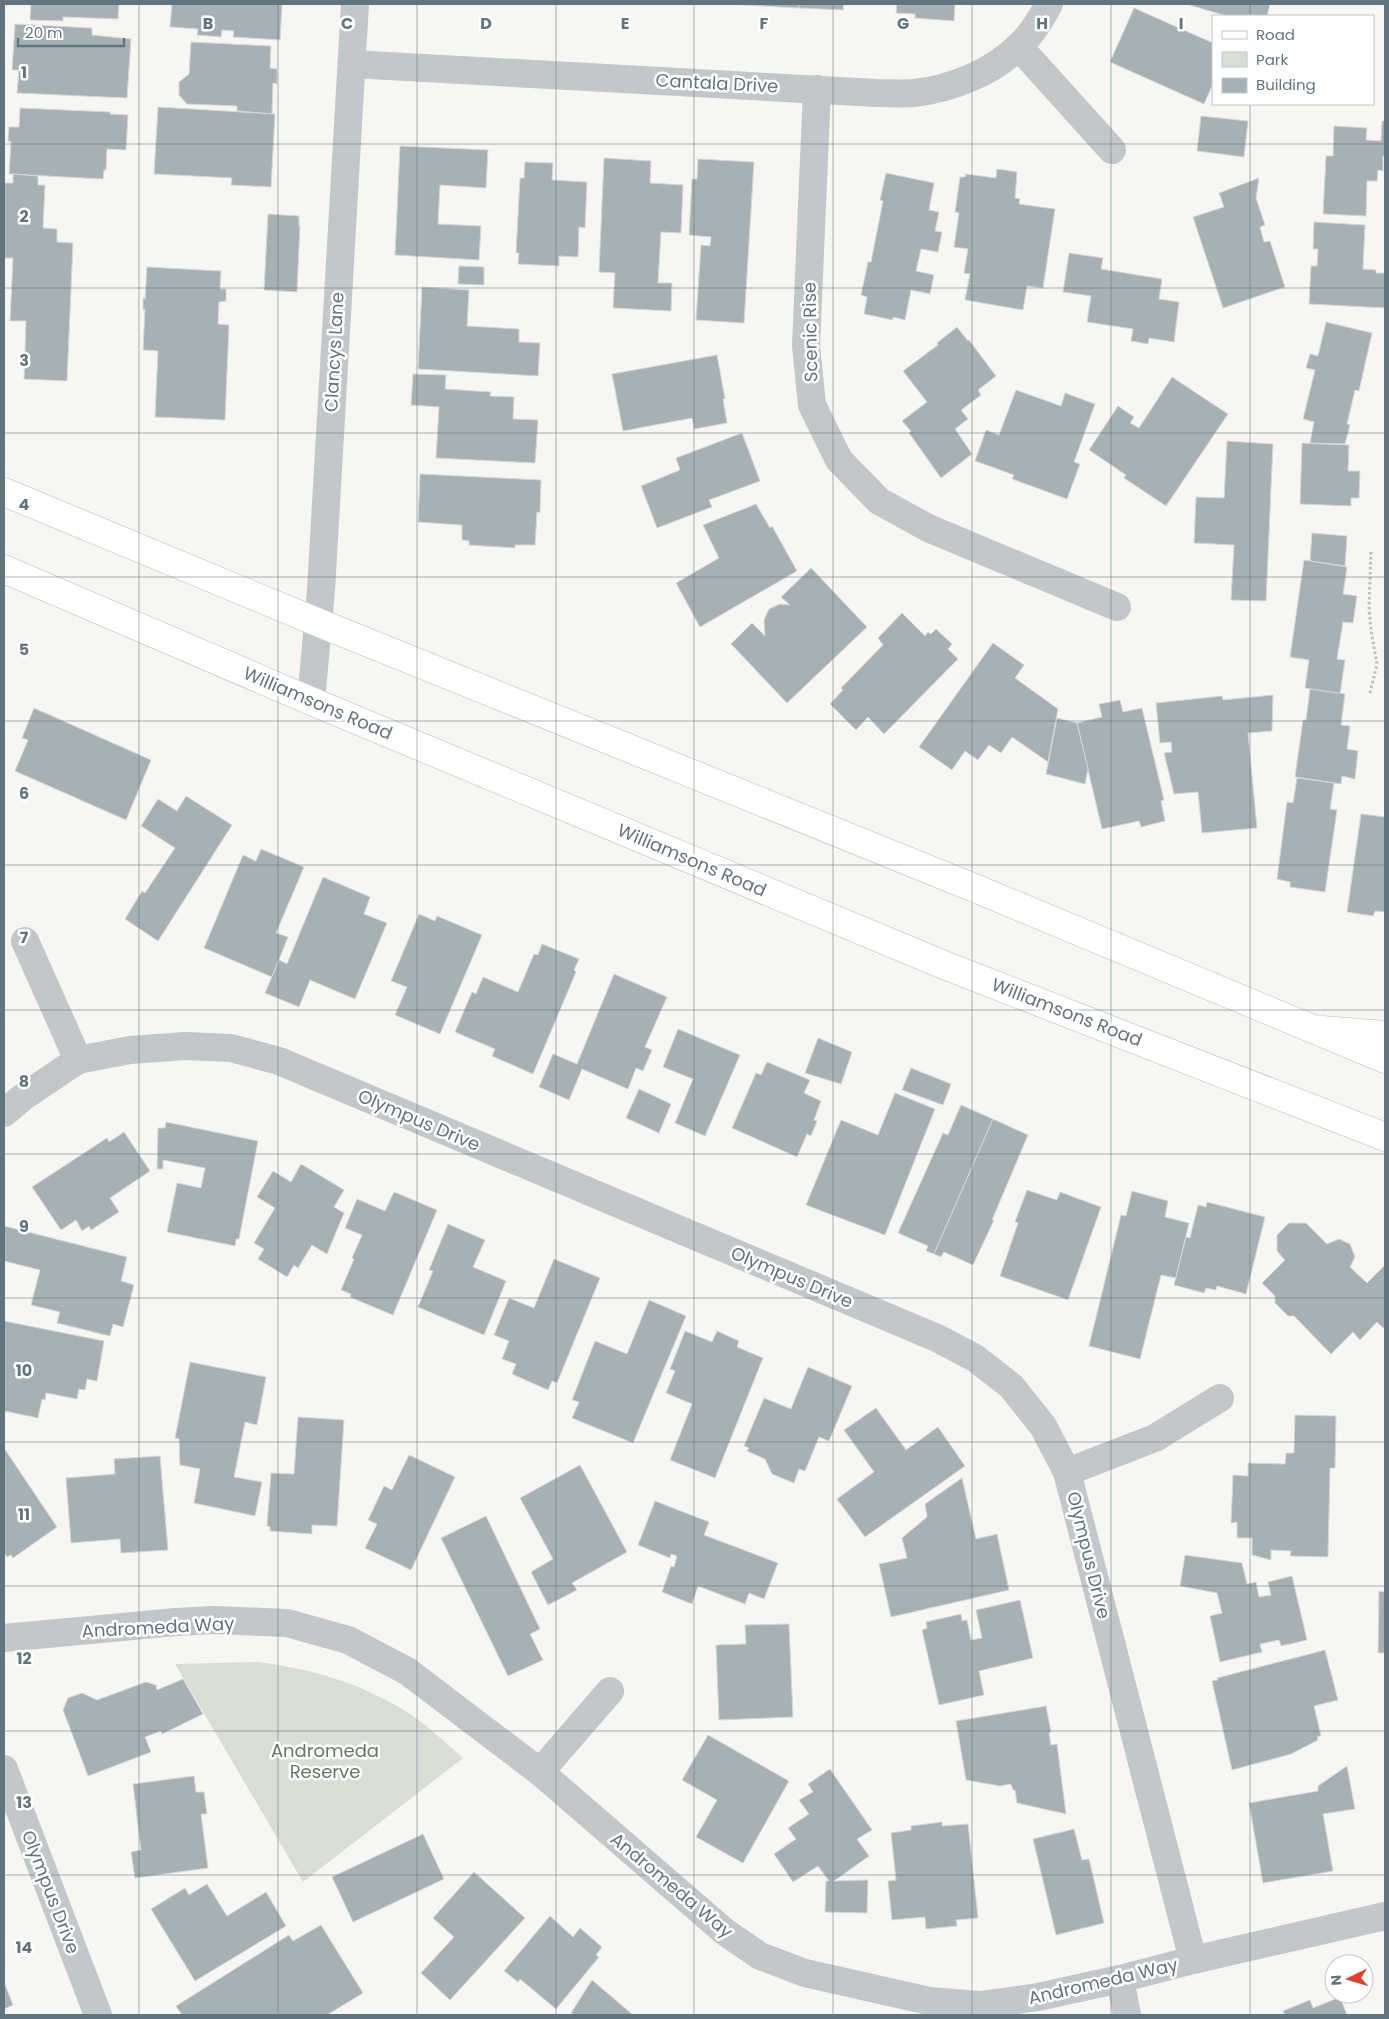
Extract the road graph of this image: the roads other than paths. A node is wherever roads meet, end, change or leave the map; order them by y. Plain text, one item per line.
1 (355, 4) edge
2 (1049, 4) edge
3 (1019, 47) junction
4 (352, 64) junction
5 (817, 89) junction
6 (1112, 150) dead end
7 (4, 492) edge
8 (4, 568) edge
9 (1116, 607) dead end
10 (317, 622) junction
11 (311, 701) junction
12 (25, 941) dead end
13 (1316, 1030) junction
14 (1385, 1035) edge
15 (1385, 1059) edge
16 (78, 1060) junction
17 (4, 1113) edge
18 (1385, 1137) edge
19 (1220, 1398) dead end
20 (1067, 1472) junction
21 (4, 1638) edge
22 (610, 1691) dead end
23 (4, 1769) edge
24 (540, 1772) junction
25 (1385, 1916) edge
26 (1193, 1960) junction
27 (1120, 1979) junction
28 (98, 2015) edge
29 (1127, 2015) edge

1 - 4 street, Clancys Lane
2 - 3 street, Cantala Drive
3 - 5 street, Cantala Drive
3 - 6 street
4 - 5 street, Cantala Drive
4 - 10 street, Clancys Lane
5 - 9 street, Scenic Rise
7 - 10 main road
8 - 11 main road, Williamsons Road
10 - 11 street, Clancys Lane
10 - 13 main road
11 - 18 main road, Williamsons Road
12 - 16 street
13 - 14 main road
13 - 15 main road
16 - 17 street, Olympus Drive
16 - 20 street, Olympus Drive
19 - 20 street
20 - 26 street, Olympus Drive
21 - 24 street, Andromeda Way
22 - 24 street
23 - 28 street, Olympus Drive
24 - 27 street, Andromeda Way
25 - 26 street, Andromeda Way
26 - 27 street, Andromeda Way
27 - 29 street

